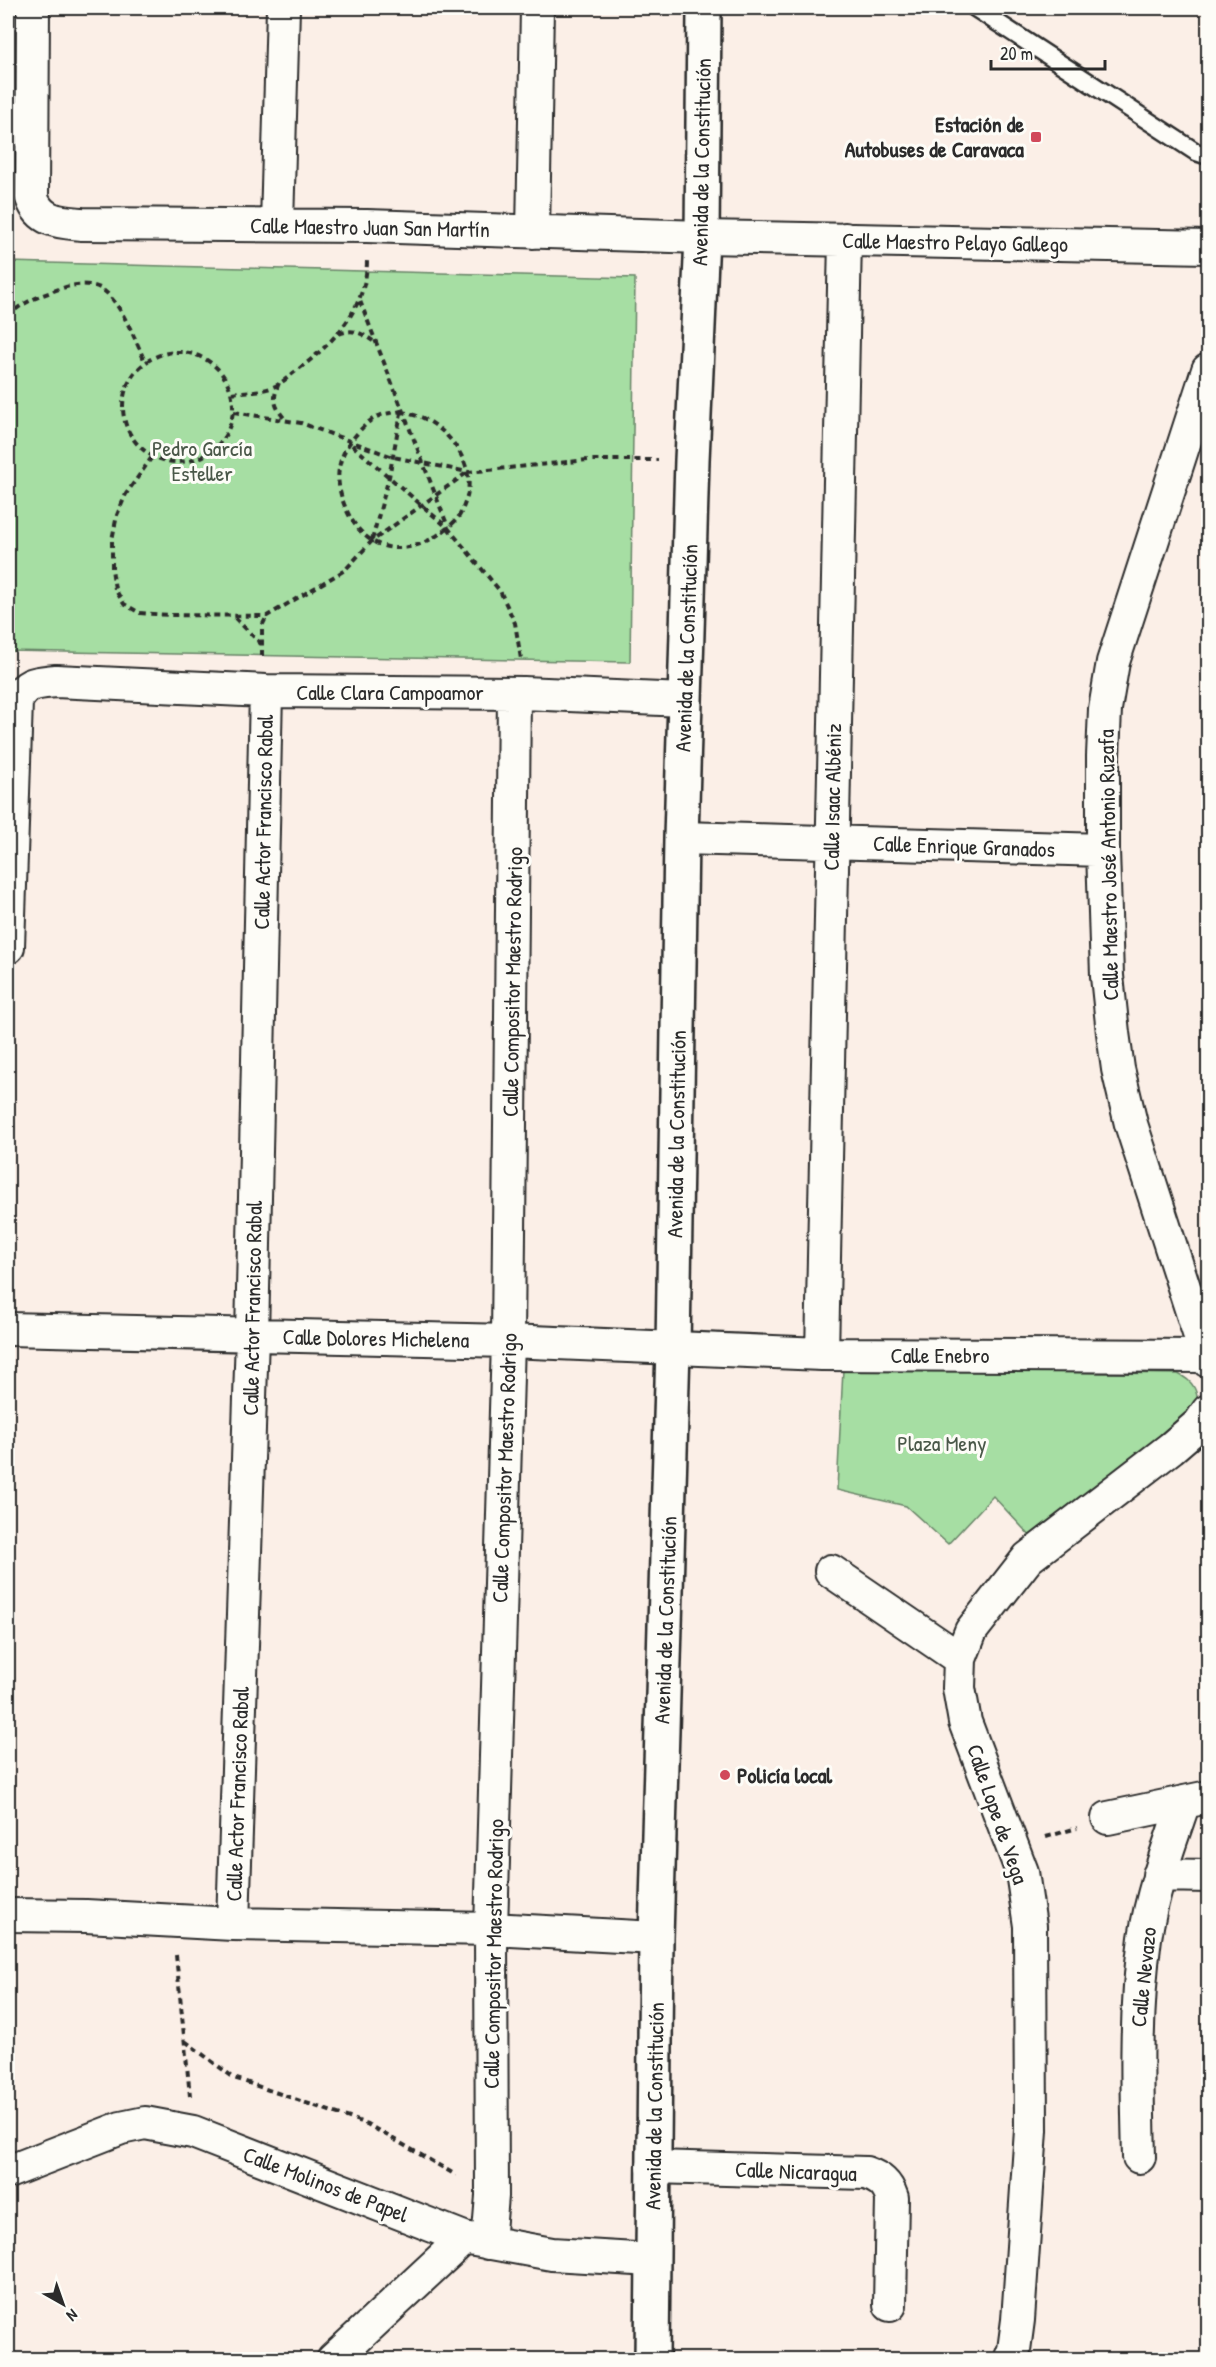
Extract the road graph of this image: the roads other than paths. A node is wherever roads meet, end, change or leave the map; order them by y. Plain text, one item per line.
1 (33, 8) edge
2 (283, 8) edge
3 (537, 8) edge
4 (704, 8) edge
5 (975, 8) edge
6 (1209, 156) edge
7 (276, 224) junction
8 (533, 232) junction
9 (702, 237) junction
10 (845, 239) junction
11 (1209, 248) edge
12 (1209, 370) edge
13 (266, 691) junction
14 (518, 693) junction
15 (684, 700) junction
16 (681, 838) junction
17 (831, 842) junction
18 (1103, 850) junction
19 (8, 947) edge
20 (8, 1329) edge
21 (252, 1336) junction
22 (508, 1341) junction
23 (673, 1348) junction
24 (822, 1354) junction
25 (1207, 1359) edge
26 (1209, 1411) edge
27 (831, 1572) dead end
28 (960, 1659) junction
29 (1196, 1799) edge
30 (1108, 1818) road end
31 (1159, 1875) junction
32 (1209, 1876) edge
33 (8, 1915) edge
34 (232, 1924) junction
35 (491, 1929) junction
36 (656, 1938) junction
37 (1138, 2157) dead end
38 (653, 2167) junction
39 (8, 2172) edge
40 (476, 2241) junction
41 (652, 2260) junction
42 (890, 2305) dead end
43 (333, 2360) edge
44 (652, 2360) edge
45 (1010, 2360) edge

1 - 7 street, Calle Maestro Juan San Martín
2 - 7 street
3 - 8 street
4 - 9 street, Avenida de la Constitución
5 - 6 lane
7 - 8 street, Calle Maestro Juan San Martín
8 - 9 street, Calle Maestro Juan San Martín
9 - 10 street, Calle Maestro Pelayo Gallego
9 - 15 street, Avenida de la Constitución
10 - 11 street, Calle Maestro Pelayo Gallego
10 - 17 street, Calle Isaac Albéniz
12 - 18 street, Calle Maestro José Antonio Ruzafa
13 - 14 street, Calle Clara Campoamor
13 - 19 street, Calle Clara Campoamor
13 - 21 street, Calle Actor Francisco Rabal
14 - 15 street, Calle Clara Campoamor
14 - 22 street, Calle Compositor Maestro Rodrigo
15 - 16 street, Avenida de la Constitución
16 - 17 street, Calle Enrique Granados
16 - 23 street, Avenida de la Constitución
17 - 18 street, Calle Enrique Granados
17 - 24 street, Calle Isaac Albéniz
18 - 25 street, Calle Maestro José Antonio Ruzafa
20 - 21 street, Calle Dolores Michelena
21 - 22 street, Calle Dolores Michelena
21 - 34 street, Calle Actor Francisco Rabal
22 - 23 street, Calle Dolores Michelena
22 - 35 street, Calle Compositor Maestro Rodrigo
23 - 24 street, Calle Enebro
23 - 36 street, Avenida de la Constitución
24 - 25 street, Calle Enebro
26 - 28 street, Calle Lope de Vega
27 - 28 street
28 - 45 street, Calle Lope de Vega
29 - 30 street
29 - 31 street, Calle Nevazo
31 - 32 street
31 - 37 street, Calle Nevazo
33 - 34 street
34 - 35 street
35 - 36 street
35 - 40 street, Calle Compositor Maestro Rodrigo
36 - 38 street, Avenida de la Constitución
38 - 41 street, Avenida de la Constitución
38 - 42 street, Calle Nicaragua
39 - 40 street, Calle Molinos de Papel
40 - 41 street, Calle Molinos de Papel
40 - 43 street
41 - 44 street, Avenida de la Constitución

